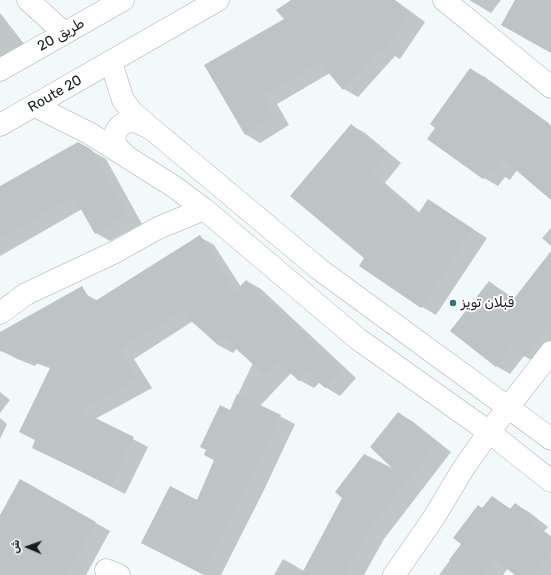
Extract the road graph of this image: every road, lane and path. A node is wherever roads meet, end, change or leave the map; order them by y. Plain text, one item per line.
1 (28, 0) edge
2 (122, 0) edge
3 (218, 0) edge
4 (444, 0) edge
5 (64, 33) junction
6 (111, 62) junction
7 (0, 70) edge
8 (551, 87) edge
9 (35, 106) junction
10 (0, 126) edge
11 (153, 130) junction
12 (127, 157) junction
13 (204, 209) junction
14 (0, 313) edge
15 (551, 352) edge
16 (507, 407) junction
17 (488, 432) junction
18 (551, 439) edge
19 (551, 481) edge
20 (394, 575) edge

1 - 5 street
2 - 5 street, طريق 20
3 - 6 street
4 - 8 street
5 - 7 street, طريق 20
6 - 9 street, Route 20
6 - 11 street
9 - 10 street, Route 20
9 - 12 street
11 - 12 street
11 - 16 street
12 - 13 street
13 - 14 street
13 - 17 street
15 - 16 street
16 - 17 street
16 - 18 street
17 - 19 street
17 - 20 street

